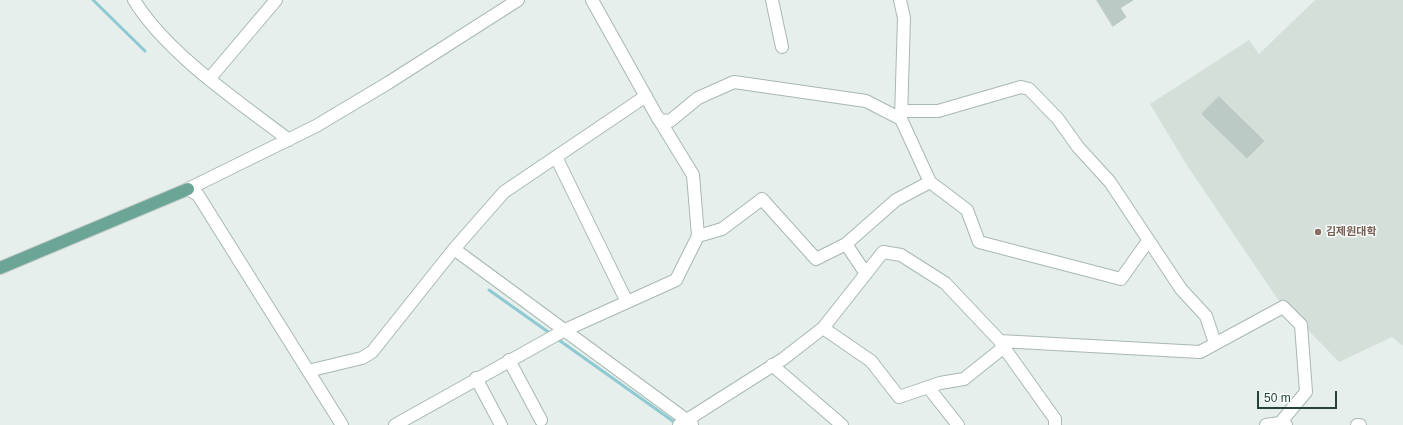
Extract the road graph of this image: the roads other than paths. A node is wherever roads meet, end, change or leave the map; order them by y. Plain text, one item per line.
1 (134, 0) edge
2 (276, 0) edge
3 (518, 0) edge
4 (592, 0) edge
5 (772, 0) edge
6 (900, 0) edge
7 (782, 47) dead end
8 (210, 78) junction
9 (646, 96) junction
10 (901, 115) junction
11 (659, 120) junction
12 (288, 140) junction
13 (556, 157) junction
14 (930, 182) junction
15 (188, 189) junction
16 (698, 236) junction
17 (1148, 241) junction
18 (846, 244) junction
19 (454, 249) junction
20 (0, 268) edge
21 (866, 274) junction
22 (626, 302) junction
23 (823, 328) junction
24 (565, 330) junction
25 (1215, 343) junction
26 (1002, 344) junction
27 (509, 360) junction
28 (772, 365) junction
29 (308, 371) junction
30 (476, 378) junction
31 (928, 387) junction
32 (541, 420) dead end
33 (685, 424) edge
34 (1283, 424) edge
35 (342, 425) edge
36 (395, 425) edge
37 (501, 425) edge
38 (842, 425) edge
39 (958, 425) edge
40 (1056, 425) edge
41 (1266, 425) edge

1 - 8 street
2 - 8 street
3 - 12 street
4 - 9 street
5 - 7 street
6 - 10 street
8 - 12 street
9 - 11 street
9 - 13 street
10 - 11 street
10 - 14 street
10 - 17 street
11 - 16 street
12 - 15 street
13 - 19 street
13 - 22 street
14 - 17 street
14 - 18 street
15 - 20 main road
15 - 29 street
16 - 18 street
16 - 22 street
17 - 25 street
18 - 21 street
19 - 24 street
19 - 29 street
21 - 23 street
21 - 26 street
22 - 24 street
23 - 28 street
23 - 31 street
24 - 27 street
24 - 33 street
25 - 26 street
25 - 34 street
26 - 31 street
26 - 40 street
27 - 30 street
27 - 32 street
28 - 33 street
28 - 38 street
29 - 35 street
30 - 36 street
30 - 37 street
31 - 39 street
34 - 41 street

